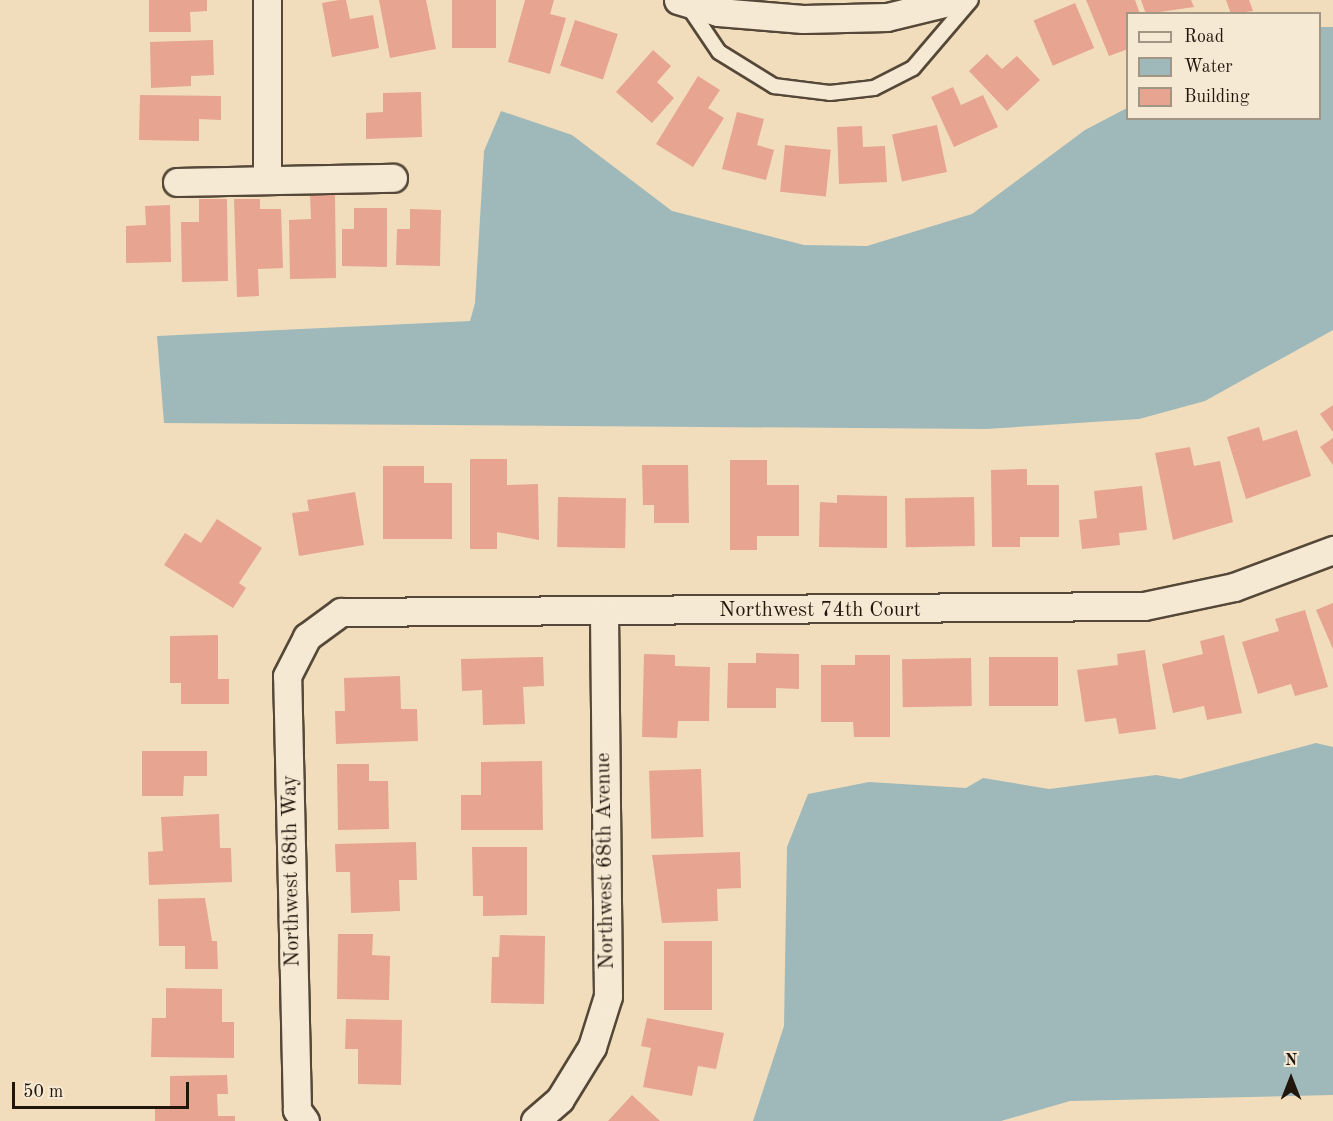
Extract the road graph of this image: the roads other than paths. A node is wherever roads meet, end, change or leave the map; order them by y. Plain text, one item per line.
1 (267, 0) edge
2 (956, 0) edge
3 (971, 0) edge
4 (682, 1) edge
5 (267, 178) junction
6 (393, 178) dead end
7 (177, 182) dead end
8 (1333, 550) edge
9 (604, 612) junction
10 (307, 637) joint
11 (299, 1117) edge
12 (535, 1121) edge

1 - 5 street
2 - 4 street
3 - 4 lane
5 - 6 street
5 - 7 street
8 - 9 street, Northwest 74th Court
9 - 10 street, Northwest 74th Court
9 - 12 street, Northwest 68th Avenue
10 - 11 street, Northwest 68th Way

